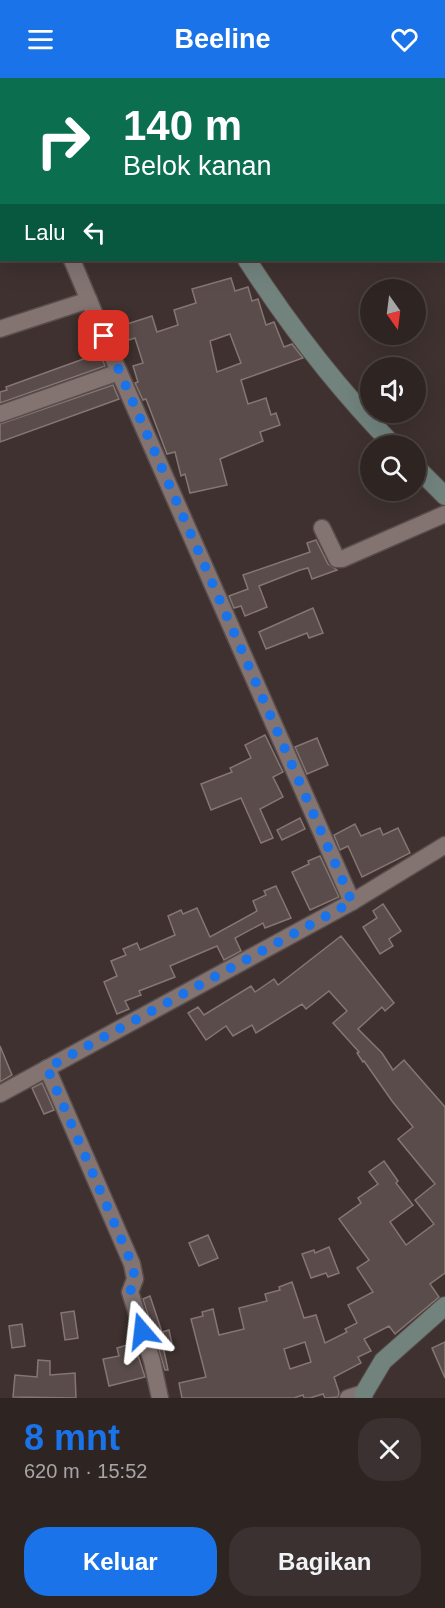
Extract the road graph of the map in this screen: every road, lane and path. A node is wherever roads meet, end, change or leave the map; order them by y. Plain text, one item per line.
1 (72, 261) edge
2 (248, 261) edge
3 (89, 300) junction
4 (0, 329) edge
5 (119, 372) junction
6 (0, 414) edge
7 (384, 435) edge
8 (426, 476) edge
9 (445, 496) edge
10 (445, 514) edge
11 (322, 528) dead end
12 (445, 845) edge
13 (352, 902) junction
14 (47, 1068) junction
15 (0, 1094) edge
16 (445, 1306) edge
17 (358, 1396) edge
18 (160, 1398) edge

1 - 3 street
2 - 7 main road
3 - 4 street
3 - 5 street
5 - 6 street
5 - 13 street
8 - 9 main road
10 - 11 street
12 - 13 street
13 - 14 street
14 - 15 street
14 - 18 street
16 - 17 main road

